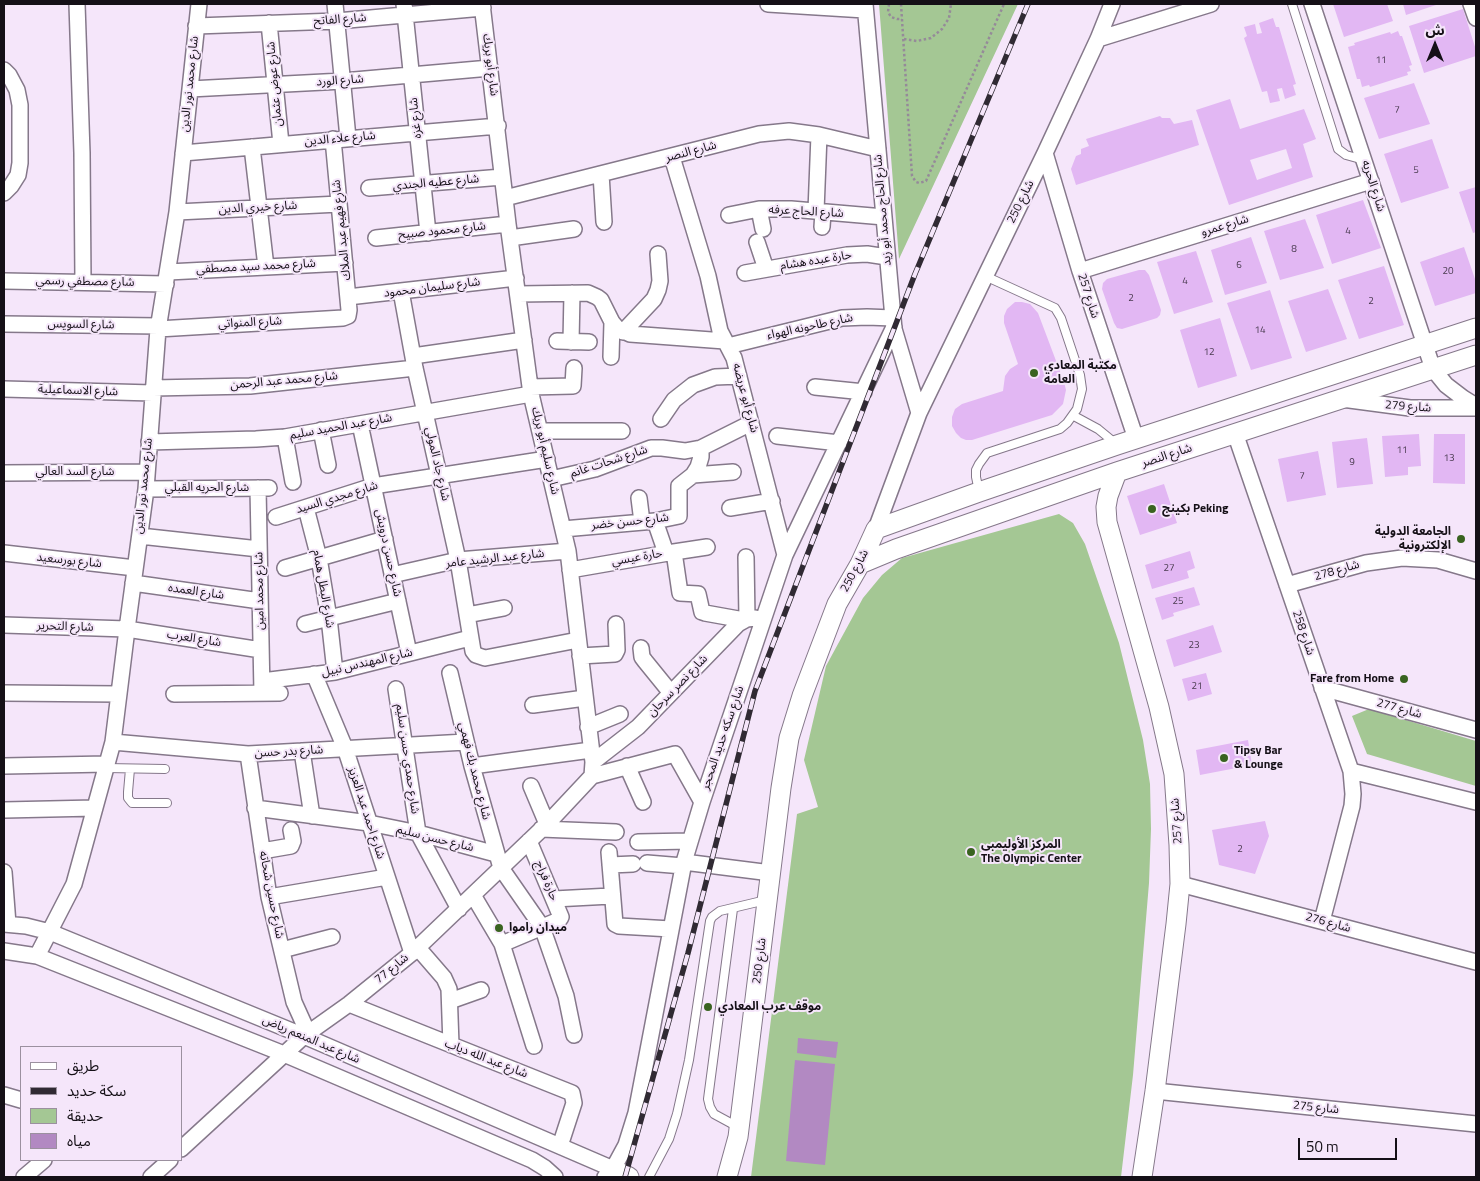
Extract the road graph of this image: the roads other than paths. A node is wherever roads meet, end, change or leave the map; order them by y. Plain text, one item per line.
1 (77, 4) edge
2 (199, 4) edge
3 (335, 4) edge
4 (768, 4) edge
5 (1112, 4) edge
6 (1211, 4) edge
7 (1292, 4) edge
8 (1312, 4) edge
9 (1472, 4) edge
10 (482, 6) edge
11 (865, 7) edge
12 (405, 9) edge
13 (1476, 18) edge
14 (337, 21) junction
15 (269, 24) junction
16 (196, 26) junction
17 (1098, 39) junction
18 (490, 68) junction
19 (4, 70) edge
20 (411, 75) junction
21 (343, 81) junction
22 (275, 85) junction
23 (190, 89) junction
24 (498, 126) junction
25 (417, 132) junction
26 (819, 135) junction
27 (348, 138) junction
28 (333, 140) junction
29 (281, 144) junction
30 (252, 147) junction
31 (878, 149) junction
32 (183, 153) junction
33 (1045, 153) junction
34 (672, 157) junction
35 (1364, 160) junction
36 (600, 174) junction
37 (502, 177) junction
38 (1371, 181) junction
39 (423, 184) junction
40 (369, 188) dead end
41 (4, 192) edge
42 (505, 198) junction
43 (339, 204) junction
44 (259, 208) junction
45 (759, 210) junction
46 (177, 212) junction
47 (819, 212) junction
48 (729, 215) dead end
49 (884, 217) junction
50 (604, 222) dead end
51 (822, 227) dead end
52 (574, 229) dead end
53 (509, 231) junction
54 (428, 233) junction
55 (376, 238) dead end
56 (658, 254) dead end
57 (887, 256) junction
58 (345, 263) junction
59 (266, 267) junction
60 (766, 269) junction
61 (1080, 271) junction
62 (745, 273) dead end
63 (986, 276) junction
64 (167, 278) junction
65 (516, 278) junction
66 (4, 281) edge
67 (83, 282) junction
68 (401, 291) junction
69 (572, 293) junction
70 (518, 294) junction
71 (348, 297) junction
72 (343, 318) joint
73 (893, 323) junction
74 (4, 324) edge
75 (158, 327) junction
76 (618, 327) junction
77 (1476, 328) edge
78 (524, 340) junction
79 (589, 342) dead end
80 (726, 343) junction
81 (1426, 346) junction
82 (1476, 355) edge
83 (611, 357) dead end
84 (414, 362) junction
85 (574, 368) dead end
86 (1433, 369) junction
87 (739, 376) junction
88 (815, 387) dead end
89 (4, 389) edge
90 (531, 390) junction
91 (153, 391) junction
92 (864, 392) junction
93 (1340, 399) junction
94 (1476, 407) edge
95 (425, 412) junction
96 (919, 413) junction
97 (1074, 416) junction
98 (661, 419) dead end
99 (751, 423) junction
100 (360, 424) junction
101 (321, 430) junction
102 (540, 431) junction
103 (622, 431) dead end
104 (1235, 434) junction
105 (777, 436) dead end
106 (285, 437) junction
107 (1136, 438) junction
108 (149, 442) junction
109 (839, 443) junction
110 (1116, 445) junction
111 (701, 448) junction
112 (546, 459) junction
113 (328, 464) dead end
114 (147, 472) junction
115 (732, 472) dead end
116 (1117, 472) junction
117 (4, 473) edge
118 (439, 475) junction
119 (693, 475) junction
120 (551, 479) junction
121 (293, 482) dead end
122 (373, 486) junction
123 (263, 488) joint
124 (146, 489) junction
125 (979, 492) junction
126 (639, 498) dead end
127 (772, 502) junction
128 (306, 508) junction
129 (730, 508) dead end
130 (276, 517) dead end
131 (648, 521) junction
132 (563, 528) junction
133 (876, 529) junction
134 (140, 536) junction
135 (385, 539) junction
136 (707, 547) dead end
137 (259, 549) junction
138 (568, 551) junction
139 (4, 553) edge
140 (670, 553) junction
141 (786, 555) junction
142 (746, 557) dead end
143 (319, 558) junction
144 (458, 560) junction
145 (860, 564) junction
146 (285, 568) dead end
147 (570, 570) junction
148 (1476, 570) edge
149 (134, 575) junction
150 (392, 575) junction
151 (1287, 585) junction
152 (260, 601) junction
153 (398, 601) junction
154 (504, 608) dead end
155 (467, 615) junction
156 (329, 618) junction
157 (746, 619) junction
158 (763, 620) junction
159 (304, 624) dead end
160 (616, 624) dead end
161 (4, 625) edge
162 (126, 629) junction
163 (470, 638) junction
164 (578, 640) junction
165 (641, 648) dead end
166 (261, 650) junction
167 (409, 653) junction
168 (580, 656) junction
169 (335, 672) junction
170 (450, 673) dead end
171 (314, 674) junction
172 (262, 687) junction
173 (1322, 688) junction
174 (396, 689) dead end
175 (4, 693) edge
176 (280, 693) dead end
177 (671, 693) junction
178 (118, 694) junction
179 (174, 694) dead end
180 (585, 698) junction
181 (534, 705) dead end
182 (620, 714) dead end
183 (588, 727) junction
184 (1476, 730) edge
185 (113, 742) junction
186 (466, 742) junction
187 (404, 745) junction
188 (345, 748) junction
189 (302, 751) junction
190 (248, 754) junction
191 (592, 762) junction
192 (4, 766) edge
193 (106, 766) junction
194 (472, 766) junction
195 (627, 766) junction
196 (130, 769) junction
197 (165, 769) dead end
198 (1351, 771) junction
199 (531, 786) dead end
200 (167, 802) dead end
201 (643, 802) dead end
202 (702, 802) junction
203 (1476, 802) edge
204 (95, 808) junction
205 (255, 808) junction
206 (4, 810) edge
207 (312, 816) junction
208 (370, 823) junction
209 (544, 826) junction
210 (291, 830) dead end
211 (616, 832) dead end
212 (418, 833) junction
213 (530, 841) junction
214 (690, 841) junction
215 (638, 842) dead end
216 (262, 851) junction
217 (498, 861) junction
218 (683, 864) junction
219 (4, 872) edge
220 (771, 873) junction
221 (387, 877) junction
222 (1180, 884) junction
223 (472, 895) junction
224 (612, 896) junction
225 (269, 897) junction
226 (554, 898) junction
227 (767, 899) junction
228 (458, 909) junction
229 (733, 909) junction
230 (1322, 921) junction
231 (6, 924) edge
232 (542, 927) junction
233 (671, 929) junction
234 (50, 932) junction
235 (332, 938) dead end
236 (502, 944) junction
237 (282, 950) junction
238 (4, 951) edge
239 (415, 951) junction
240 (37, 956) junction
241 (1476, 962) edge
242 (481, 990) dead end
243 (450, 1001) junction
244 (349, 1004) junction
245 (574, 1034) dead end
246 (306, 1035) junction
247 (450, 1045) junction
248 (534, 1046) dead end
249 (284, 1054) junction
250 (1155, 1091) junction
251 (4, 1095) edge
252 (20, 1100) edge
253 (4, 1104) edge
254 (4, 1110) edge
255 (1476, 1124) edge
256 (739, 1128) junction
257 (560, 1146) junction
258 (182, 1149) edge
259 (43, 1161) edge
260 (169, 1161) edge
261 (616, 1174) edge
262 (24, 1177) edge
263 (151, 1177) edge
264 (555, 1177) edge
265 (649, 1177) edge
266 (727, 1177) edge
267 (1142, 1177) edge

1 - 67 street
2 - 16 street, شارع محمد نور الدين
3 - 14 street
4 - 11 street
5 - 17 street, شارع 250
6 - 17 street
7 - 35 lane
8 - 35 street, شارع الحريه
9 - 13 street
10 - 12 street, شارع الفاتح
10 - 18 street, شارع أبو بريك
11 - 31 street, شارع الحاج محمد أبو زيد
12 - 14 street, شارع الفاتح
12 - 20 street, شارع غزه
14 - 15 street, شارع الفاتح
14 - 21 street
15 - 16 street, شارع الفاتح
15 - 22 street, شارع عوض عثمان
16 - 23 street, شارع محمد نور الدين
17 - 33 street, شارع 250
18 - 20 street, شارع الورد
18 - 24 street, شارع أبو بريك
19 - 41 street
20 - 21 street, شارع الورد
20 - 25 street, شارع غزه
21 - 22 street, شارع الورد
21 - 27 street
22 - 23 street, شارع الورد
22 - 29 street, شارع عوض عثمان
23 - 32 street, شارع محمد نور الدين
24 - 25 street, شارع علاء الدين
24 - 37 street, شارع سليم أبو بريك
25 - 27 street, شارع علاء الدين
25 - 39 street, شارع غزه
26 - 31 street, شارع النصر
26 - 34 street, شارع النصر
26 - 47 street
27 - 28 street, شارع علاء الدين
28 - 29 street, شارع علاء الدين
28 - 43 street, شارع فهيم عبد الملاك
29 - 30 street, شارع علاء الدين
30 - 32 street, شارع علاء الدين
30 - 44 street
31 - 49 street, شارع الحاج محمد أبو زيد
32 - 46 street, شارع محمد نور الدين
33 - 61 street, شارع 257
33 - 63 street, شارع 250
34 - 36 street, شارع النصر
34 - 80 street, شارع أبو عريضه
35 - 38 street, شارع الحريه
36 - 42 street, شارع النصر
36 - 50 street
37 - 39 street, شارع عطيه الجندي
37 - 42 street, شارع سليم أبو بريك
38 - 61 street, شارع عمرو
38 - 81 street, شارع الحريه
39 - 40 street, شارع عطيه الجندي
39 - 54 street, شارع غزه
42 - 53 street, شارع سليم أبو بريك
43 - 44 street, شارع خيري الدين
43 - 58 street, شارع فهيم عبد الملاك
44 - 46 street, شارع خيري الدين
44 - 59 street
45 - 47 street, شارع الحاج عرفه
45 - 48 street, شارع الحاج عرفه
45 - 60 street
46 - 64 street, شارع محمد نور الدين
47 - 49 street, شارع الحاج عرفه
47 - 51 street
49 - 57 street, شارع الحاج محمد أبو زيد
52 - 53 street, شارع محمود صبيح
53 - 54 street, شارع محمود صبيح
53 - 65 street, شارع سليم أبو بريك
54 - 55 street, شارع محمود صبيح
56 - 76 street
57 - 60 street, حارة عبده هشام
57 - 73 street, شارع الحاج محمد أبو زيد
58 - 59 street, شارع محمد سيد مصطفي
58 - 71 street, شارع فهيم عبد الملاك
59 - 64 street, شارع محمد سيد مصطفي
60 - 62 street, حارة عبده هشام
61 - 107 street, شارع 257
63 - 96 street, شارع 250
63 - 97 lane
64 - 67 street, شارع مصطفي رسمي
64 - 75 street, شارع محمد نور الدين
65 - 68 street, شارع سليمان محمود
65 - 70 street, شارع سليم أبو بريك
66 - 67 street, شارع مصطفي رسمي
68 - 71 street, شارع سليمان محمود
68 - 84 street, شارع جاد المولي
69 - 70 street
69 - 76 street
69 - 79 street
70 - 78 street, شارع سليم أبو بريك
71 - 72 street, شارع فهيم عبد الملاك
72 - 75 street, شارع المنواتي
73 - 80 street, شارع طاحونه الهواء
73 - 92 street, شارع سكه حديد المحجر
73 - 96 street, شارع الحاج محمد أبو زيد
74 - 75 street, شارع السويس
75 - 91 street, شارع محمد نور الدين
76 - 80 street, شارع طاحونه الهواء
76 - 83 street
77 - 81 street
78 - 84 street, شارع محمد عبد الرحمن
78 - 90 street, شارع سليم أبو بريك
80 - 87 street, شارع أبو عريضه
81 - 86 street, شارع الحريه
81 - 107 street
82 - 86 street, شارع النصر
84 - 91 street, شارع محمد عبد الرحمن
84 - 95 street, شارع جاد المولي
85 - 90 street, شارع عبد الحميد سليم
86 - 93 street, شارع النصر
86 - 94 street, شارع 279
87 - 98 street
87 - 99 street, شارع أبو عريضه
88 - 92 street
89 - 91 street, شارع الاسماعيلية
90 - 95 street, شارع عبد الحميد سليم
90 - 102 street, شارع سليم أبو بريك
91 - 108 street, شارع محمد نور الدين
92 - 109 street, شارع سكه حديد المحجر
93 - 94 street, شارع 279
93 - 104 street, شارع النصر
95 - 100 street, شارع عبد الحميد سليم
95 - 118 street, شارع جاد المولي
96 - 133 street, شارع 250
97 - 110 lane
97 - 125 lane
99 - 111 street, شارع شحات غانم
99 - 127 street, شارع أبو عريضه
100 - 101 street, شارع عبد الحميد سليم
100 - 122 street, شارع حسن درويش
101 - 106 street, شارع عبد الحميد سليم
101 - 113 street
102 - 103 street
102 - 112 street, شارع سليم أبو بريك
104 - 116 street, شارع النصر
104 - 151 street, شارع 258
105 - 109 street
106 - 108 street, شارع عبد الحميد سليم
106 - 121 street
107 - 110 street
108 - 114 street, شارع محمد نور الدين
109 - 141 street, شارع سكه حديد المحجر
110 - 125 street
111 - 119 street, شارع حسن خضر
111 - 120 street, شارع شحات غانم
112 - 118 street, شارع مجدي السيد
112 - 120 street, شارع سليم أبو بريك
114 - 117 street, شارع السد العالي
114 - 124 street, شارع محمد نور الدين
115 - 119 street
116 - 145 street, شارع النصر
116 - 222 street, شارع 257
118 - 122 street, شارع مجدي السيد
118 - 144 street, شارع جاد المولي
119 - 131 street, شارع حسن خضر
120 - 132 street, شارع سليم أبو بريك
122 - 128 street, شارع مجدي السيد
122 - 135 street, شارع حسن درويش
123 - 124 street, شارع الحريه القبلي
123 - 137 street, شارع محمد امين
124 - 134 street, شارع محمد نور الدين
125 - 133 street
126 - 131 street
127 - 129 street
127 - 141 street, شارع أبو عريضه
128 - 130 street, شارع مجدي السيد
128 - 143 street, شارع البطل همام
131 - 132 street, شارع حسن خضر
131 - 140 street
132 - 138 street, شارع سليم أبو بريك
133 - 145 street, شارع 250
134 - 137 street
134 - 149 street, شارع محمد نور الدين
135 - 143 street
135 - 150 street, شارع حسن درويش
136 - 140 street
137 - 152 street, شارع محمد امين
138 - 144 street, شارع عبد الرشيد عامر
138 - 147 street, شارع سليم أبو بريك
139 - 149 street, شارع بورسعيد
140 - 147 street, حارة عيسي
140 - 157 street, حارة عيسي
141 - 158 street, شارع سكه حديد المحجر
142 - 157 street
143 - 146 street
143 - 156 street, شارع البطل همام
144 - 150 street, شارع عبد الرشيد عامر
144 - 155 street, شارع جاد المولي
145 - 220 street, شارع 250
147 - 164 street, شارع سليم أبو بريك
148 - 151 street, شارع 278
149 - 152 street, شارع العمده
149 - 162 street, شارع محمد نور الدين
150 - 153 street, شارع حسن درويش
151 - 173 street, شارع 258
152 - 166 street, شارع محمد امين
153 - 156 street
153 - 167 street, شارع حسن درويش
154 - 155 street
155 - 163 street, شارع جاد المولي
156 - 159 street
156 - 169 street, شارع البطل همام
157 - 158 street
157 - 177 street, شارع نصر سرحان
158 - 202 street, شارع سكه حديد المحجر
160 - 168 street
161 - 162 street, شارع التحرير
162 - 166 street, شارع العرب
162 - 178 street, شارع محمد نور الدين
163 - 164 street
163 - 167 street, شارع المهندس نبيل
164 - 168 street, شارع سليم أبو بريك
165 - 177 street
166 - 172 street, شارع محمد امين
167 - 169 street, شارع المهندس نبيل
168 - 180 street, شارع سليم أبو بريك
169 - 171 street, شارع المهندس نبيل
170 - 186 street, شارع محمد بك فهمي
171 - 172 street, شارع المهندس نبيل
171 - 188 street, شارع احمد عبد العزيز
172 - 176 street
172 - 179 street
173 - 184 street, شارع 277
173 - 198 street, شارع 258
174 - 187 street, شارع حمدي حسن سليم
175 - 178 street
177 - 191 street, شارع نصر سرحان
178 - 185 street, شارع محمد نور الدين
180 - 181 street
180 - 183 street, شارع سليم أبو بريك
182 - 183 street
183 - 191 street, شارع سليم أبو بريك
185 - 190 street, شارع بدر حسن
185 - 193 street, شارع محمد نور الدين
186 - 187 street, شارع بدر حسن
186 - 194 street, شارع محمد بك فهمي
187 - 188 street, شارع بدر حسن
187 - 212 street, شارع حمدي حسن سليم
188 - 189 street, شارع بدر حسن
188 - 208 street, شارع احمد عبد العزيز
189 - 190 street, شارع بدر حسن
189 - 207 street
190 - 205 street, شارع حسين شحاته
191 - 194 street
191 - 195 street
191 - 209 street, شارع 77
192 - 193 street
193 - 196 lane
193 - 204 street, شارع محمد نور الدين
194 - 217 street, شارع محمد بك فهمي
195 - 201 street
195 - 202 street
196 - 197 lane
196 - 200 lane
198 - 203 street
198 - 230 street, شارع 258
199 - 209 street
202 - 214 street, شارع سكه حديد المحجر
204 - 206 street
204 - 234 street, شارع محمد نور الدين
205 - 207 street, شارع حسن سليم
205 - 216 street, شارع حسين شحاته
207 - 208 street, شارع حسن سليم
208 - 212 street, شارع حسن سليم
208 - 221 street, شارع احمد عبد العزيز
209 - 211 street
209 - 213 street, شارع 77
210 - 216 street
212 - 217 street, شارع حسن سليم
212 - 228 street, شارع حمدي حسن سليم
213 - 217 street, شارع 77
213 - 226 street, حارة فراج
214 - 215 street
214 - 218 street, شارع سكه حديد المحجر
216 - 225 street, شارع حسين شحاته
217 - 223 street, شارع 77
217 - 232 street
218 - 220 street
218 - 224 street
218 - 233 street, شارع سكه حديد المحجر
219 - 231 street
220 - 227 street, شارع 250
221 - 225 street
221 - 239 street, شارع احمد عبد العزيز
222 - 230 street, شارع 276
222 - 250 street, شارع 257
223 - 228 street, شارع 77
223 - 236 street
224 - 226 street
224 - 233 street
225 - 237 street, شارع حسين شحاته
226 - 232 street, حارة فراج
227 - 229 lane
227 - 256 street, شارع 250
228 - 239 street, شارع 77
229 - 256 lane
229 - 265 lane
230 - 241 street, شارع 276
231 - 234 street, شارع عبد المنعم رياض
232 - 236 street, حارة فراج
232 - 245 street
233 - 261 street, شارع سكه حديد المحجر
234 - 240 street, شارع محمد نور الدين
234 - 246 street, شارع عبد المنعم رياض
235 - 237 street
236 - 248 street
237 - 246 street, شارع حسين شحاته
238 - 240 street, شارع عبد المنعم رياض
239 - 243 street
239 - 244 street, شارع 77
240 - 249 street, شارع عبد المنعم رياض
242 - 243 street
243 - 247 street
244 - 246 street, شارع 77
244 - 247 street, شارع عبد الله دياب
246 - 249 street, شارع 77
246 - 257 street, شارع عبد المنعم رياض
247 - 257 street, شارع عبد الله دياب
249 - 258 street, شارع 77
249 - 264 street, شارع عبد المنعم رياض
250 - 255 street, شارع 275
250 - 267 street, شارع 257
251 - 252 street
253 - 254 street
256 - 266 street, شارع 250
257 - 261 street, شارع عبد المنعم رياض
259 - 262 street
260 - 263 street

